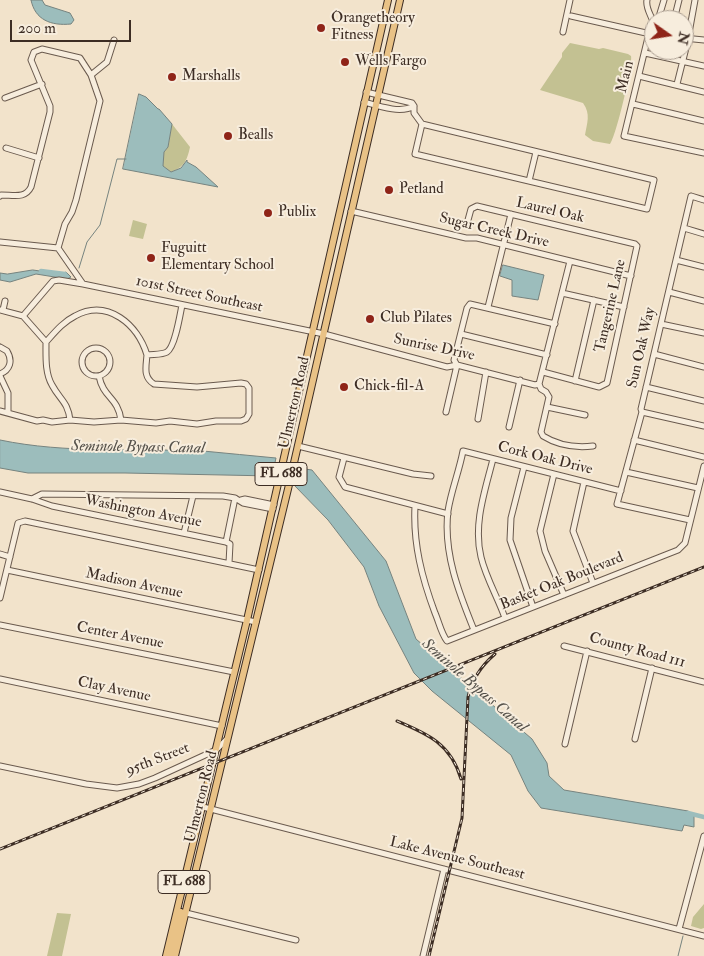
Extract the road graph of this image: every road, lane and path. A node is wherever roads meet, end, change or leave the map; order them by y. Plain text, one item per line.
1 (388, 0) edge
2 (400, 0) edge
3 (570, 0) edge
4 (572, 16) dead end
5 (563, 32) dead end
6 (644, 34) edge
7 (114, 40) dead end
8 (644, 57) edge
9 (678, 60) edge
10 (683, 61) junction
11 (704, 66) edge
12 (91, 75) junction
13 (639, 76) junction
14 (42, 84) junction
15 (678, 84) junction
16 (366, 92) junction
17 (704, 92) edge
18 (377, 96) junction
19 (5, 98) dead end
20 (364, 102) junction
21 (632, 104) junction
22 (375, 105) junction
23 (414, 106) junction
24 (704, 121) edge
25 (422, 124) junction
26 (6, 148) dead end
27 (536, 152) junction
28 (704, 153) edge
29 (39, 158) junction
30 (529, 181) junction
31 (0, 196) edge
32 (704, 200) edge
33 (351, 211) junction
34 (511, 214) junction
35 (468, 220) dead end
36 (684, 228) junction
37 (704, 234) edge
38 (0, 242) edge
39 (635, 244) joint
40 (504, 245) junction
41 (58, 248) junction
42 (676, 260) junction
43 (570, 261) junction
44 (704, 267) edge
45 (631, 276) junction
46 (83, 284) junction
47 (669, 292) junction
48 (562, 293) junction
49 (594, 300) junction
50 (704, 300) edge
51 (5, 301) dead end
52 (182, 305) junction
53 (488, 307) junction
54 (624, 307) junction
55 (1, 310) edge
56 (23, 316) junction
57 (555, 324) junction
58 (661, 324) junction
59 (313, 332) junction
60 (704, 333) edge
61 (324, 334) junction
62 (460, 334) junction
63 (46, 342) junction
64 (0, 347) edge
65 (654, 354) junction
66 (147, 355) junction
67 (547, 355) junction
68 (457, 365) junction
69 (704, 367) edge
70 (486, 372) junction
71 (543, 372) junction
72 (0, 375) edge
73 (99, 376) junction
74 (520, 380) junction
75 (575, 381) junction
76 (539, 384) junction
77 (646, 387) junction
78 (704, 401) edge
79 (547, 407) junction
80 (0, 411) edge
81 (446, 412) dead end
82 (642, 412) junction
83 (8, 413) junction
84 (585, 415) dead end
85 (70, 420) junction
86 (121, 420) junction
87 (478, 420) dead end
88 (704, 426) edge
89 (508, 427) dead end
90 (634, 440) junction
91 (298, 446) junction
92 (593, 446) dead end
93 (344, 458) junction
94 (704, 458) edge
95 (493, 459) junction
96 (704, 466) edge
97 (524, 467) junction
98 (626, 472) junction
99 (554, 474) junction
100 (432, 476) dead end
101 (584, 482) junction
102 (698, 488) junction
103 (621, 491) junction
104 (0, 492) edge
105 (193, 496) junction
106 (32, 499) junction
107 (238, 499) junction
108 (415, 506) junction
109 (273, 507) junction
110 (448, 514) junction
111 (690, 520) junction
112 (184, 533) junction
113 (226, 542) junction
114 (0, 554) edge
115 (10, 557) junction
116 (229, 563) junction
117 (7, 570) junction
118 (259, 570) junction
119 (593, 583) junction
120 (564, 595) junction
121 (0, 598) edge
122 (532, 607) junction
123 (505, 618) junction
124 (247, 620) junction
125 (256, 622) junction
126 (0, 625) edge
127 (474, 630) junction
128 (564, 646) dead end
129 (587, 651) junction
130 (652, 668) junction
131 (234, 672) junction
132 (0, 679) edge
133 (704, 682) edge
134 (222, 726) junction
135 (229, 736) junction
136 (635, 739) dead end
137 (566, 744) dead end
138 (216, 750) junction
139 (0, 766) edge
140 (203, 807) junction
141 (212, 810) junction
142 (704, 836) edge
143 (444, 869) junction
144 (182, 892) junction
145 (186, 913) junction
146 (679, 930) junction
147 (704, 936) edge
148 (296, 940) dead end
149 (166, 956) edge
150 (172, 956) edge
151 (176, 956) edge
152 (422, 956) edge

1 - 16 main road, Ulmerton Road / FL 688
2 - 18 main road, Ulmerton Road / FL 688
3 - 5 street
4 - 6 street
7 - 12 street
8 - 13 street, Main
9 - 10 street
10 - 11 street
10 - 15 street
12 - 14 street
12 - 41 street
13 - 15 street
13 - 21 street, Main
14 - 19 street
14 - 29 street
15 - 17 street
16 - 18 street
16 - 20 main road, Ulmerton Road / FL 688
18 - 22 main road, Ulmerton Road / FL 688
18 - 23 street
20 - 22 street
20 - 59 main road, Ulmerton Road / FL 688
21 - 24 street
21 - 28 street, Main
22 - 23 street
22 - 33 main road, Ulmerton Road / FL 688
23 - 25 street
25 - 27 street
25 - 30 street
26 - 29 street
27 - 30 street
27 - 30 street
29 - 31 street
32 - 36 street, Sun Oak Way
33 - 40 street, Sugar Creek Drive
33 - 61 main road, Ulmerton Road / FL 688
34 - 35 street, Laurel Oak
34 - 39 street, Laurel Oak
34 - 40 street
36 - 37 street
36 - 42 street, Sun Oak Way
38 - 41 street
39 - 45 street, Tangerine Lane
40 - 43 street, Sugar Creek Drive
40 - 53 street
41 - 46 street
42 - 44 street
42 - 47 street, Sun Oak Way
43 - 45 street, Sugar Creek Drive
43 - 48 street
45 - 54 street, Tangerine Lane
46 - 52 street, 101st Street Southeast
46 - 56 street, 101st Street Southeast
47 - 50 street
47 - 58 street, Sun Oak Way
48 - 49 street
48 - 57 street
49 - 54 street
49 - 75 street
51 - 55 street
52 - 59 street, 101st Street Southeast
52 - 66 street
53 - 57 street
53 - 62 street
54 - 75 street, Tangerine Lane
55 - 56 street
56 - 63 street
57 - 67 street
58 - 60 street
58 - 65 street, Sun Oak Way
59 - 61 street, 101st Street Southeast
59 - 109 main road, Ulmerton Road / FL 688
61 - 68 street, Sunrise Drive
61 - 91 main road, Ulmerton Road / FL 688
62 - 67 street
62 - 68 street
63 - 66 street
63 - 85 street
64 - 72 street
65 - 69 street
65 - 77 street, Sun Oak Way
66 - 86 street
67 - 71 street
68 - 70 street, Sunrise Drive
68 - 81 street
70 - 74 street, Sunrise Drive
70 - 87 street
71 - 75 street
71 - 76 street
72 - 83 street
73 - 73 street
73 - 86 street
74 - 76 street, Sunrise Drive
74 - 89 street
76 - 79 street
77 - 78 street
77 - 82 street, Sun Oak Way
79 - 84 street
79 - 92 street
80 - 83 street
82 - 88 street
82 - 90 street, Sun Oak Way
83 - 85 street
85 - 86 street
90 - 94 street
90 - 98 street, Sun Oak Way
91 - 93 street
91 - 125 main road, Ulmerton Road / FL 688
93 - 100 street
93 - 108 street
95 - 97 street, Cork Oak Drive
95 - 110 street, Cork Oak Drive
95 - 123 street
96 - 102 street
97 - 99 street, Cork Oak Drive
97 - 122 street
98 - 102 street
98 - 103 street, Sun Oak Way
99 - 101 street, Cork Oak Drive
99 - 120 street
101 - 103 street, Cork Oak Drive
101 - 119 street
102 - 111 street
103 - 111 street, Sun Oak Way
104 - 106 street, Washington Avenue
105 - 106 street, Washington Avenue
105 - 107 street, Washington Avenue
105 - 112 street
106 - 112 street, Washington Avenue
107 - 109 street, Washington Avenue
107 - 113 street
108 - 110 street
108 - 127 street, Basket Oak Boulevard
109 - 118 main road, Ulmerton Road / FL 688
110 - 127 street
111 - 119 street, Basket Oak Boulevard
112 - 113 street, Washington Avenue
113 - 116 street
114 - 115 street
115 - 116 street
115 - 117 street
116 - 118 street
117 - 121 street
117 - 124 street, Madison Avenue
118 - 124 main road, Ulmerton Road / FL 688
119 - 120 street, Basket Oak Boulevard
120 - 122 street, Basket Oak Boulevard
122 - 123 street, Basket Oak Boulevard
123 - 127 street, Basket Oak Boulevard
124 - 125 street, Madison Avenue
124 - 131 main road, Ulmerton Road / FL 688
125 - 135 main road, Ulmerton Road / FL 688
126 - 131 street, Center Avenue
128 - 129 street, County Road 111
129 - 130 street, County Road 111
129 - 137 street
130 - 133 street, County Road 111
130 - 136 street
131 - 134 main road, Ulmerton Road / FL 688
132 - 134 street, Clay Avenue
134 - 138 main road, Ulmerton Road / FL 688
135 - 138 street, 95th Street
135 - 141 main road, Ulmerton Road / FL 688
138 - 139 street, 95th Street
138 - 140 main road, Ulmerton Road / FL 688
140 - 141 street, Lake Avenue Southeast
140 - 144 main road, Ulmerton Road / FL 688
141 - 143 street, Lake Avenue Southeast
141 - 145 main road, Ulmerton Road / FL 688
142 - 146 street
143 - 146 street, Lake Avenue Southeast
143 - 152 street
144 - 149 main road, Ulmerton Road / FL 688
144 - 150 main road
145 - 148 street
145 - 151 main road, Ulmerton Road / FL 688
146 - 147 street, Lake Avenue Southeast

